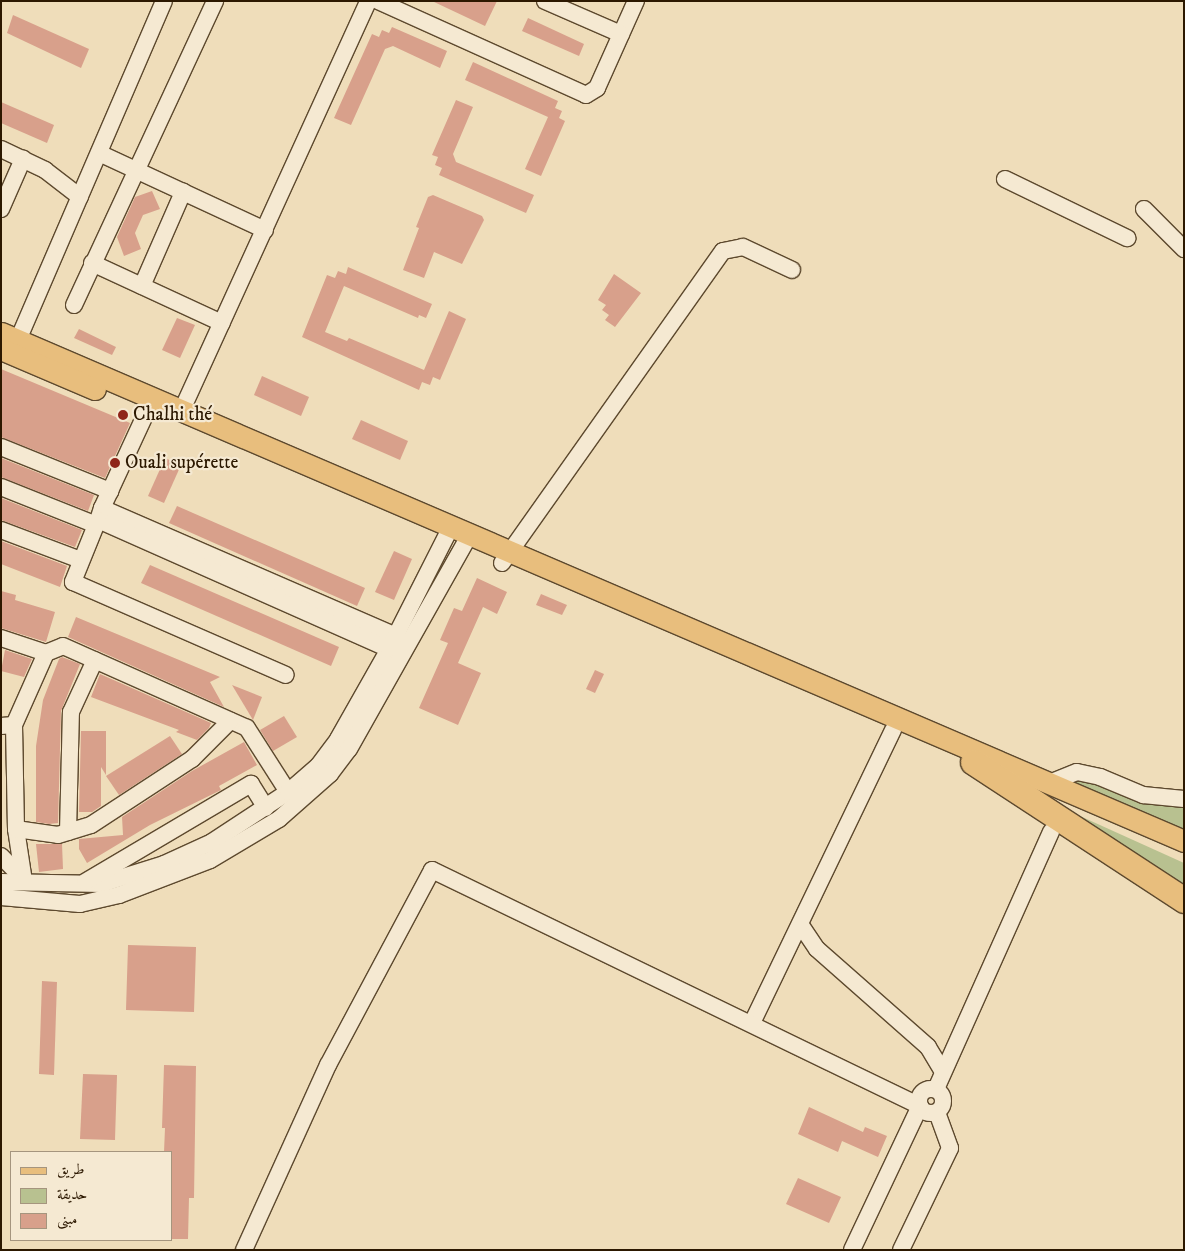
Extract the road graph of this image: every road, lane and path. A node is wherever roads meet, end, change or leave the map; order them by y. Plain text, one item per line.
1 (164, 1) edge
2 (215, 1) edge
3 (368, 1) edge
4 (378, 1) edge
5 (545, 1) edge
6 (636, 1) edge
7 (621, 34) junction
8 (1, 149) edge
9 (99, 153) junction
10 (23, 159) junction
11 (136, 170) junction
12 (1005, 179) dead end
13 (183, 192) junction
14 (80, 197) junction
15 (1, 209) edge
16 (1144, 209) dead end
17 (264, 230) junction
18 (1127, 238) dead end
19 (1184, 249) edge
20 (92, 263) junction
21 (792, 270) dead end
22 (142, 286) junction
23 (74, 306) dead end
24 (222, 323) junction
25 (7, 341) edge
26 (147, 411) junction
27 (181, 412) junction
28 (1, 447) edge
29 (1, 487) edge
30 (110, 491) junction
31 (98, 518) junction
32 (1, 530) edge
33 (457, 537) junction
34 (505, 558) junction
35 (81, 560) junction
36 (1, 638) edge
37 (393, 643) junction
38 (46, 652) junction
39 (94, 660) junction
40 (286, 675) dead end
41 (230, 721) junction
42 (895, 724) junction
43 (8, 726) edge
44 (972, 762) junction
45 (1046, 784) junction
46 (288, 792) junction
47 (1184, 799) edge
48 (266, 808) junction
49 (16, 829) junction
50 (68, 832) junction
51 (1051, 832) dead end
52 (1184, 841) edge
53 (1184, 850) edge
54 (1, 856) edge
55 (24, 881) junction
56 (1, 882) edge
57 (80, 885) junction
58 (1, 897) edge
59 (1184, 900) edge
60 (800, 924) junction
61 (752, 1023) junction
62 (942, 1070) junction
63 (936, 1090) junction
64 (920, 1106) junction
65 (937, 1113) junction
66 (244, 1250) edge
67 (852, 1250) edge
68 (900, 1250) edge

1 - 9 street
2 - 11 street
3 - 17 street
4 - 7 street
5 - 7 street
6 - 7 street
8 - 10 street
9 - 11 street
9 - 14 street
10 - 14 street
10 - 15 street
11 - 13 street
11 - 20 street
12 - 18 street
13 - 17 street
13 - 22 street
14 - 25 street
16 - 19 street
17 - 24 street
20 - 22 street
20 - 23 street
21 - 34 street
22 - 24 street
24 - 27 street
25 - 26 main road
25 - 27 main road
26 - 30 street
26 - 33 main road
27 - 33 main road
28 - 30 street
29 - 31 street
30 - 31 street
31 - 35 street
31 - 37 street
32 - 35 street
33 - 34 main road
33 - 37 street
33 - 58 street
34 - 42 main road
35 - 40 street
36 - 38 street
37 - 46 street
38 - 39 street
38 - 43 street
39 - 41 street
39 - 50 street
41 - 46 street
41 - 50 street
42 - 44 main road
42 - 45 main road
42 - 60 street
43 - 49 street
44 - 53 main road
44 - 59 highway
45 - 47 street
45 - 52 main road
46 - 48 street
48 - 57 street
48 - 57 street
49 - 50 street
49 - 55 street
51 - 62 street
54 - 55 street
55 - 56 street
55 - 57 street
60 - 61 street
60 - 62 street
61 - 64 street
61 - 66 street
62 - 63 street
63 - 64 street
63 - 65 street
64 - 65 street
64 - 67 street
65 - 68 street

